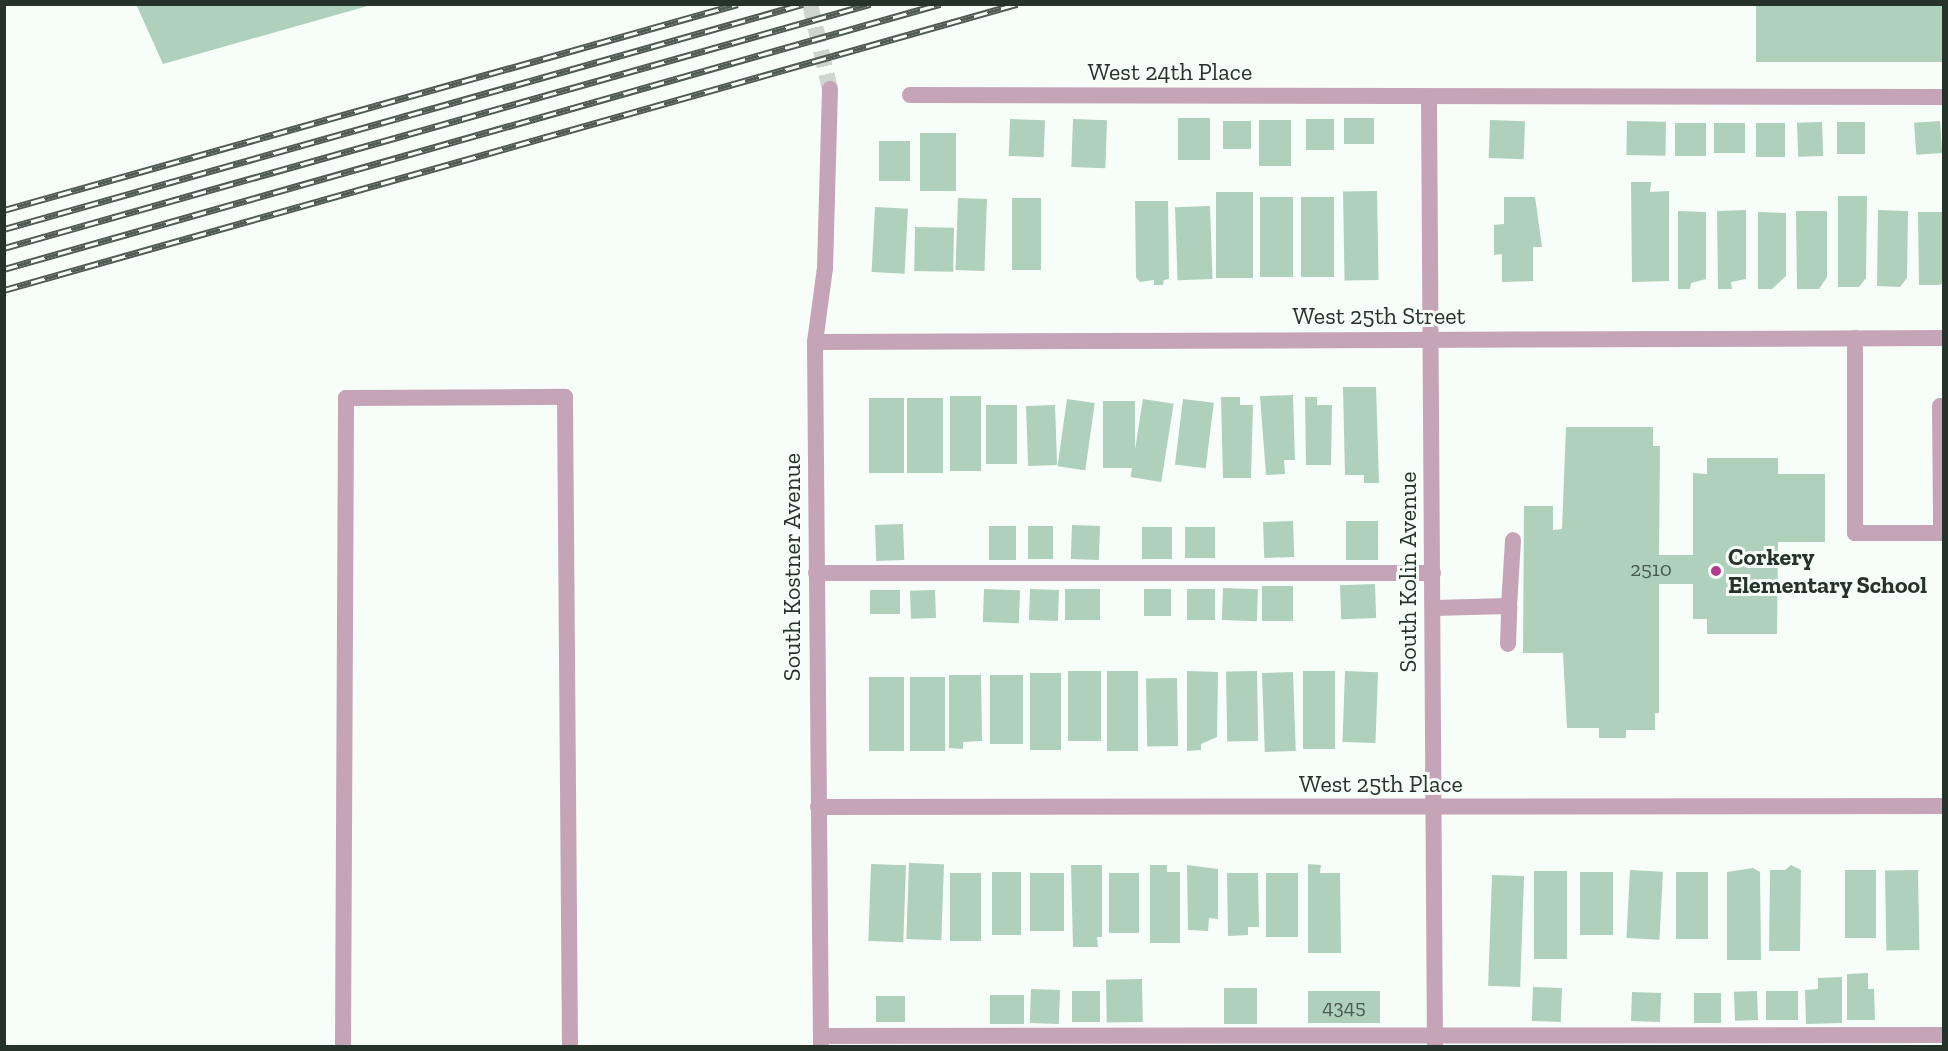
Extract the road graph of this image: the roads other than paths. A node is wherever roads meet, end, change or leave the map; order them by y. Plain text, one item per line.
1 (831, 89) tunnel mouth
2 (910, 95) dead end
3 (1429, 97) junction
4 (1944, 97) edge
5 (1855, 338) junction
6 (1944, 338) edge
7 (1431, 340) junction
8 (815, 342) junction
9 (1940, 406) dead end
10 (1942, 533) edge
11 (1513, 540) dead end
12 (816, 573) junction
13 (1432, 573) junction
14 (1509, 606) junction
15 (1433, 608) junction
16 (1508, 644) dead end
17 (818, 807) junction
18 (1944, 807) edge
19 (1434, 808) junction
20 (1944, 1035) edge
21 (821, 1041) edge
22 (1435, 1041) edge
23 (344, 1047) edge
24 (570, 1047) edge

1 - 8 street, South Kostner Avenue
2 - 3 street, West 24th Place
3 - 4 street, West 24th Place
3 - 7 street, South Kolin Avenue
5 - 6 street, West 25th Street
5 - 7 street, West 25th Street
5 - 10 street
7 - 8 street, West 25th Street
7 - 13 street, South Kolin Avenue
8 - 12 street, South Kostner Avenue
9 - 10 street
11 - 14 street
12 - 13 street
12 - 17 street, South Kostner Avenue
13 - 15 street, South Kolin Avenue
14 - 15 street
14 - 16 street
15 - 19 street, South Kolin Avenue
17 - 19 street, West 25th Place
17 - 21 street, South Kostner Avenue
18 - 19 street, West 25th Place
19 - 22 street, South Kolin Avenue
20 - 22 street
21 - 22 street
23 - 24 street

